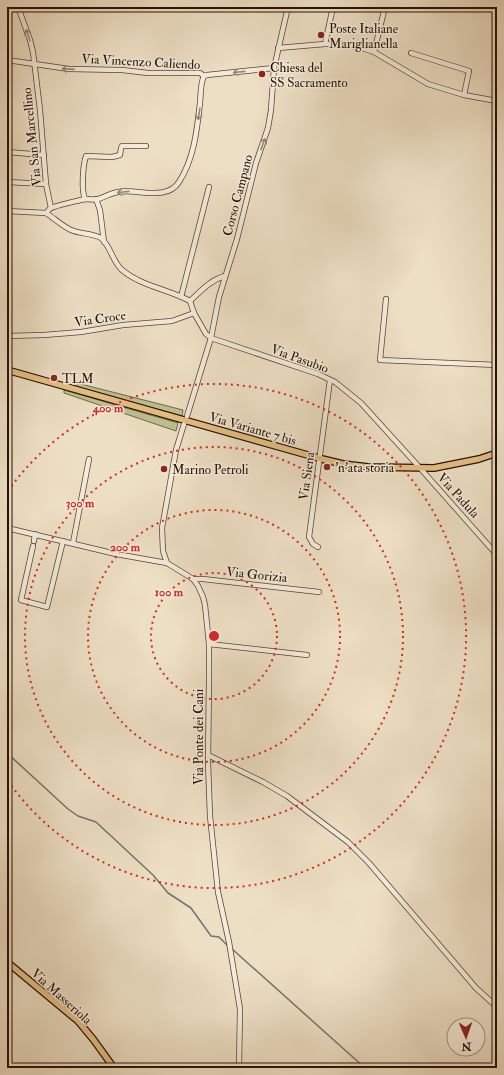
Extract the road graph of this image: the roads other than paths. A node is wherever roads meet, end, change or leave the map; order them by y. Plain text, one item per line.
1 (18, 7) edge
2 (288, 7) edge
3 (333, 7) edge
4 (385, 7) edge
5 (325, 44) junction
6 (278, 48) junction
7 (374, 52) junction
8 (411, 53) dead end
9 (7, 60) edge
10 (34, 64) junction
11 (274, 68) junction
12 (204, 76) junction
13 (464, 95) junction
14 (497, 101) edge
15 (146, 146) dead end
16 (7, 152) edge
17 (44, 155) junction
18 (7, 182) edge
19 (46, 184) junction
20 (209, 188) dead end
21 (85, 199) junction
22 (96, 199) junction
23 (51, 208) junction
24 (7, 212) edge
25 (46, 212) junction
26 (104, 242) junction
27 (225, 276) junction
28 (181, 297) junction
29 (386, 299) dead end
30 (190, 301) junction
31 (194, 313) junction
32 (7, 336) edge
33 (211, 338) junction
34 (497, 365) edge
35 (7, 370) edge
36 (330, 380) junction
37 (187, 416) dead end
38 (184, 424) dead end
39 (497, 453) edge
40 (89, 459) dead end
41 (320, 459) junction
42 (420, 468) junction
43 (7, 528) edge
44 (35, 534) junction
45 (63, 541) junction
46 (73, 543) junction
47 (318, 547) dead end
48 (497, 555) edge
49 (167, 563) junction
50 (193, 579) junction
51 (319, 592) dead end
52 (209, 644) junction
53 (307, 655) dead end
54 (208, 755) junction
55 (7, 962) edge
56 (7, 978) edge
57 (497, 1007) edge
58 (114, 1068) edge
59 (239, 1068) edge

10 -> 1 street, Via San Marcellino
2 - 6 street, Corso Campano
3 - 5 street
4 - 7 street
5 - 6 street
5 - 7 street
6 - 11 street, Corso Campano
7 - 13 street
8 - 13 street
9 - 10 street, Via Vincenzo Caliendo
12 -> 10 street, Via Vincenzo Caliendo
10 - 17 street, Via San Marcellino
11 -> 12 street, Via Vincenzo Caliendo
27 -> 11 street, Corso Campano
12 -> 22 street
13 - 14 street
15 - 21 street
16 - 17 street
17 - 19 street, Via San Marcellino
18 - 19 street
19 - 23 street, Via San Marcellino
20 - 28 street
21 - 22 street
21 - 23 street
22 - 26 street
23 - 25 street
24 - 25 street
25 - 26 street
26 - 28 street
27 - 30 street
27 - 33 street, Corso Campano
28 - 30 street
29 - 34 street
30 - 31 street
31 - 32 street, Via Croce
31 - 33 street
33 - 36 street, Via Pasubio
33 - 37 street, Corso Campano
35 - 41 main road, Via Variante 7 bis
36 - 41 street, Via Siena
36 - 42 street, Via Pasubio
38 - 49 street
39 - 42 main road, Via Variante 7 bis
40 - 46 street
41 - 42 main road, Via Variante 7 bis
41 - 47 street, Via Siena
42 - 48 street, Via Padula
43 - 44 street
44 - 45 street
44 - 45 street
45 - 46 street
46 - 49 street
49 - 50 street
50 - 51 street, Via Gorizia
50 - 52 street, Via Ponte dei Cani
52 - 53 street
52 - 54 street, Via Ponte dei Cani
54 - 57 street
54 - 59 street, Via Ponte dei Cani
55 - 56 street
55 - 58 main road, Via Masseriola

